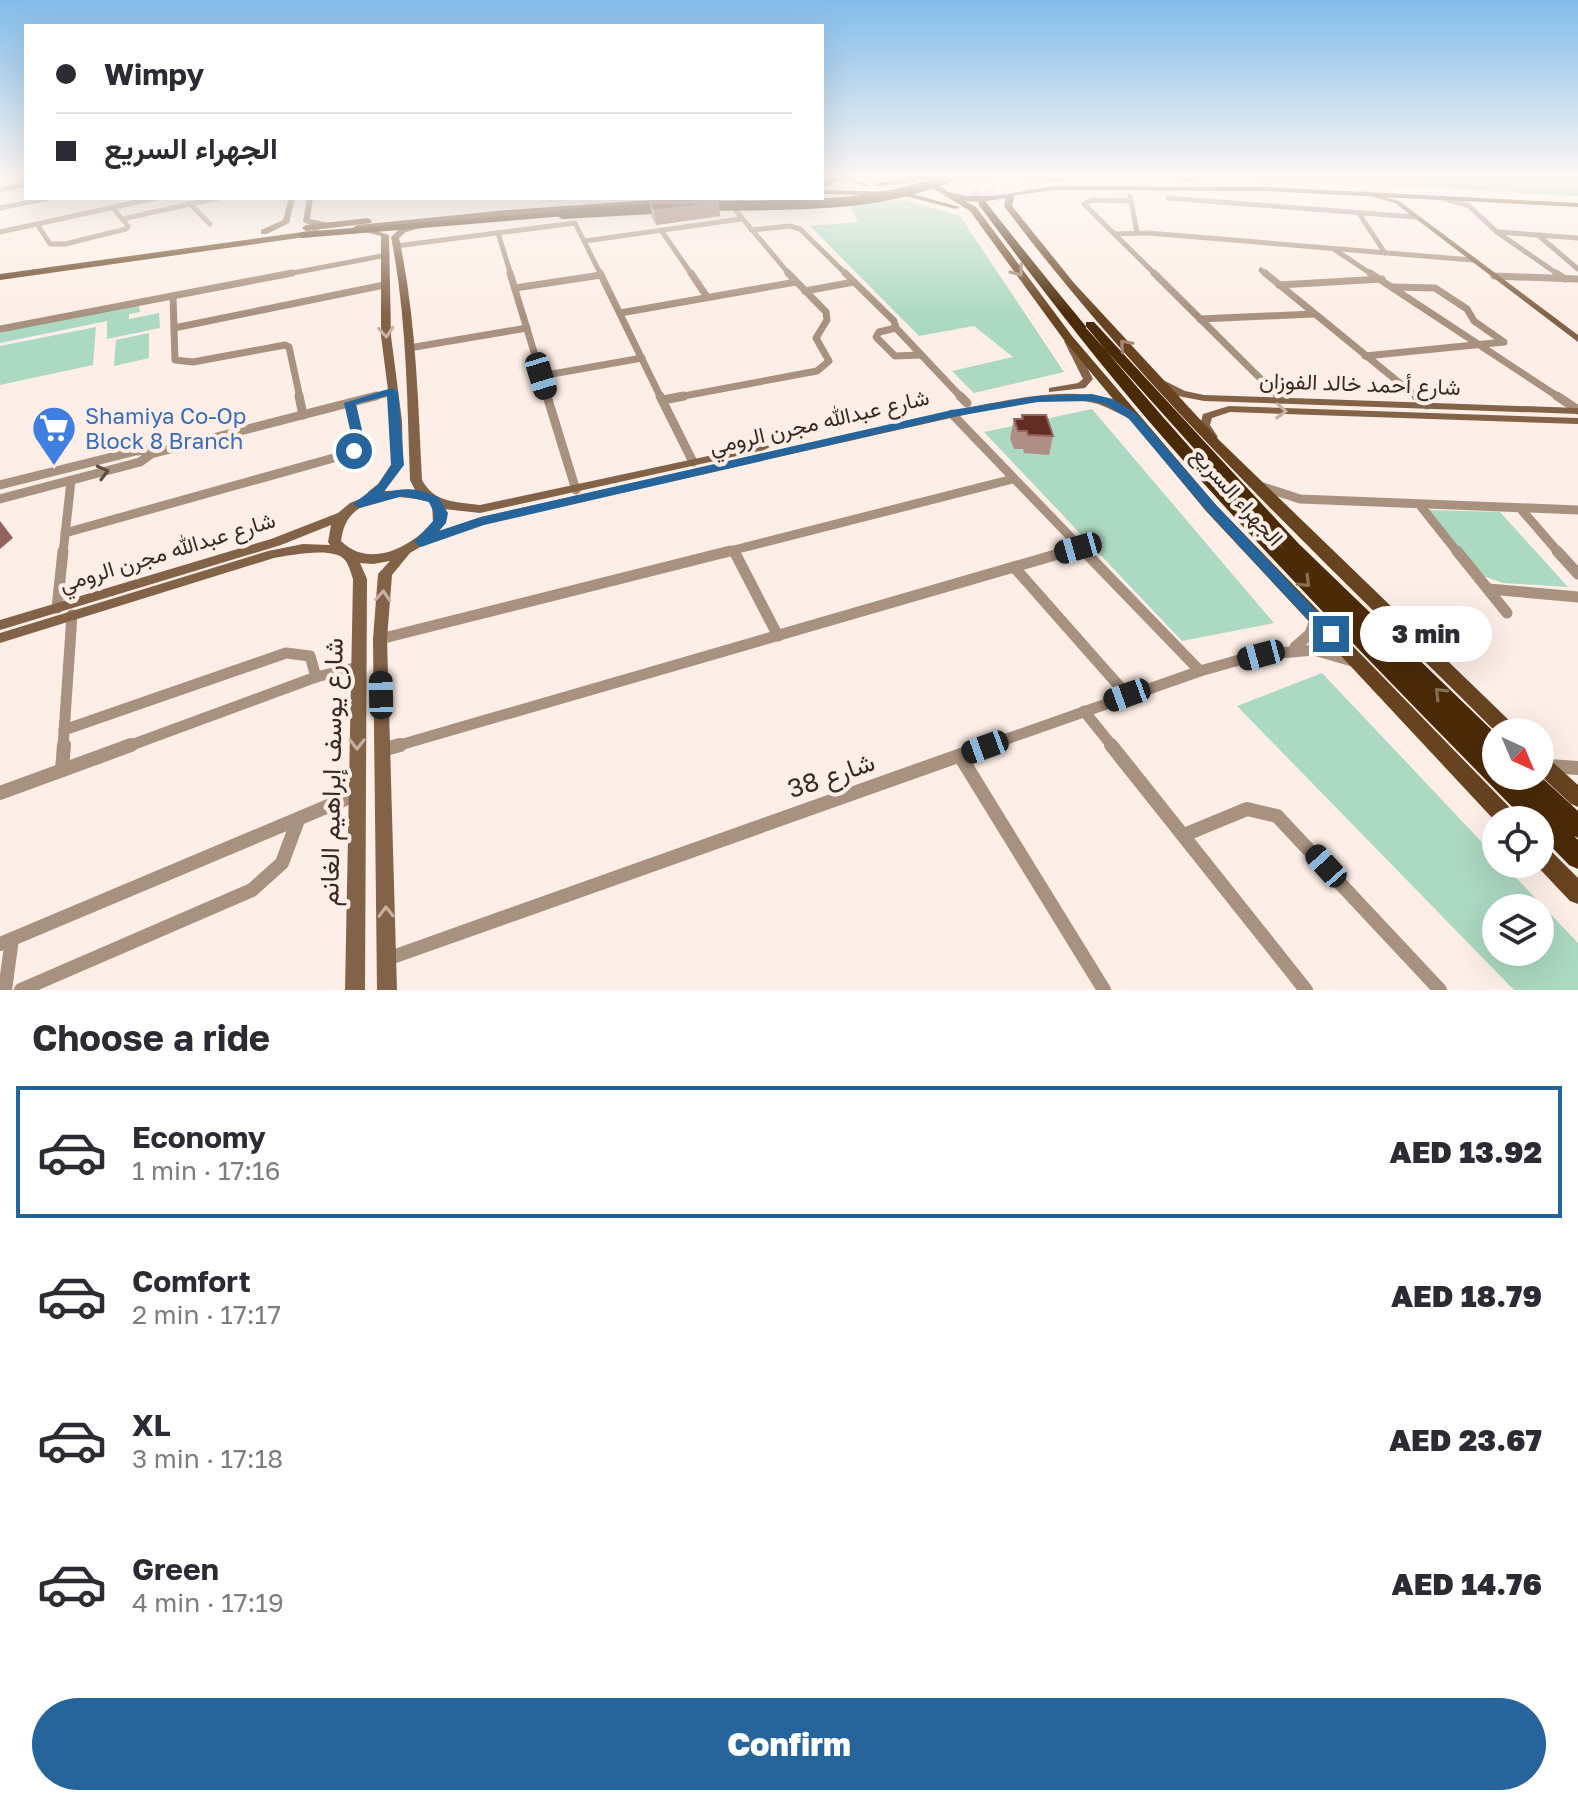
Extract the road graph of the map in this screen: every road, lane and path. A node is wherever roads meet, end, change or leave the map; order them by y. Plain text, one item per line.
1 (46, 222) edge
2 (125, 222) edge
3 (284, 222) edge
4 (308, 222) edge
5 (357, 222) edge
6 (424, 222) edge
7 (438, 222) edge
8 (449, 222) edge
9 (718, 222) edge
10 (744, 222) edge
11 (978, 222) tunnel mouth
12 (982, 222) tunnel mouth
13 (1002, 222) tunnel mouth
14 (1005, 222) tunnel mouth
15 (1022, 222) edge
16 (1103, 222) edge
17 (1135, 222) edge
18 (1365, 222) edge
19 (1422, 222) edge
20 (1486, 222) edge
21 (37, 224) junction
22 (326, 225) junction
23 (363, 229) junction
24 (661, 230) junction
25 (751, 230) junction
26 (0, 232) edge
27 (264, 232) junction
28 (1137, 232) junction
29 (1497, 232) junction
30 (498, 233) junction
31 (1114, 234) junction
32 (302, 235) junction
33 (1538, 235) junction
34 (993, 237) junction
35 (1578, 238) edge
36 (585, 241) junction
37 (396, 246) junction
38 (1332, 248) junction
39 (131, 251) junction
40 (1385, 253) junction
41 (387, 255) junction
42 (1472, 260) junction
43 (0, 269) edge
44 (1578, 269) edge
45 (1261, 270) dead end
46 (402, 271) junction
47 (20, 274) junction
48 (601, 275) junction
49 (1494, 276) junction
50 (0, 277) edge
51 (384, 279) junction
52 (1382, 279) junction
53 (1565, 279) junction
54 (1578, 279) edge
55 (796, 282) junction
56 (854, 282) junction
57 (1279, 285) junction
58 (1393, 287) junction
59 (515, 288) junction
60 (805, 291) junction
61 (173, 296) junction
62 (707, 297) junction
63 (620, 313) junction
64 (1314, 314) junction
65 (1200, 319) junction
66 (174, 328) junction
67 (527, 328) junction
68 (896, 328) junction
69 (0, 329) edge
70 (1068, 338) junction
71 (1578, 339) edge
72 (1483, 346) junction
73 (409, 348) junction
74 (921, 355) junction
75 (1365, 356) junction
76 (642, 358) junction
77 (410, 363) junction
78 (389, 367) junction
79 (1148, 372) junction
80 (541, 376) junction
81 (1081, 386) junction
82 (392, 392) junction
83 (1092, 397) junction
84 (1221, 398) junction
85 (1281, 399) junction
86 (663, 400) junction
87 (350, 403) junction
88 (967, 403) junction
89 (1427, 405) junction
90 (1485, 408) junction
91 (1229, 409) junction
92 (1578, 410) edge
93 (952, 414) junction
94 (303, 415) junction
95 (1133, 417) junction
96 (1495, 418) junction
97 (1578, 421) edge
98 (1215, 444) junction
99 (151, 454) junction
100 (693, 462) junction
101 (1013, 479) junction
102 (71, 481) junction
103 (1254, 482) junction
104 (0, 485) edge
105 (576, 490) junction
106 (0, 499) edge
107 (1300, 499) junction
108 (433, 500) junction
109 (360, 504) junction
110 (1419, 504) junction
111 (1520, 508) junction
112 (1578, 510) edge
113 (345, 514) junction
114 (1295, 524) junction
115 (65, 533) junction
116 (416, 545) junction
117 (1078, 548) junction
118 (734, 550) junction
119 (345, 553) junction
120 (1014, 567) junction
121 (1578, 574) edge
122 (1489, 589) junction
123 (1578, 597) edge
124 (57, 608) junction
125 (1507, 613) dead end
126 (72, 615) junction
127 (1316, 617) junction
128 (0, 625) edge
129 (778, 636) junction
130 (0, 638) edge
131 (380, 639) junction
132 (1295, 647) junction
133 (1359, 665) junction
134 (358, 667) junction
135 (1200, 671) junction
136 (316, 677) junction
137 (1127, 695) junction
138 (1084, 711) junction
139 (1494, 718) edge
140 (64, 730) junction
141 (1482, 734) edge
142 (382, 750) junction
143 (960, 756) junction
144 (1482, 762) edge
145 (1554, 768) edge
146 (1578, 768) edge
147 (62, 770) junction
148 (1554, 781) edge
149 (1510, 790) edge
150 (1552, 790) edge
151 (0, 793) edge
152 (357, 794) junction
153 (1578, 798) edge
154 (1495, 806) edge
155 (298, 820) junction
156 (1578, 827) edge
157 (1184, 835) junction
158 (1578, 857) edge
159 (1554, 868) edge
160 (1578, 893) edge
161 (6, 941) edge
162 (387, 959) junction
163 (5, 990) edge
164 (21, 990) edge
165 (355, 990) edge
166 (387, 990) edge
167 (1104, 990) edge
168 (1306, 990) edge
169 (1440, 990) edge

1 - 21 street
2 - 21 street
3 - 27 main road
4 - 22 main road
5 - 22 main road
6 - 32 main road
7 - 23 highway
8 - 37 main road
9 - 24 street
10 - 25 street
11 - 34 main road
12 - 34 main road, الجهراء السريع
13 -> 144 highway, الجهراء السريع
141 -> 14 highway, الجهراء السريع
79 -> 15 main road, الجهراء السريع
16 - 31 street
17 - 28 street
18 - 40 street
19 - 42 main road
20 - 29 street
21 - 26 street
22 - 27 main road
23 - 32 highway
23 - 41 main road
24 - 36 street
24 - 62 street
25 - 55 street
25 - 56 street
27 - 39 main road
28 - 31 street
28 - 38 street
29 - 33 street
29 - 53 street
30 - 36 street
30 - 37 street
30 - 59 street
31 - 65 street
32 - 47 main road
33 - 35 street
33 - 44 street
34 -> 70 main road, الجهراء السريع
36 - 48 street
37 - 46 main road
38 - 40 street
38 - 52 street
39 - 43 main road
39 - 47 main road
40 - 42 street
41 - 51 main road
41 - 61 street
42 - 49 main road
45 - 57 street
46 - 51 main road
46 - 73 main road
47 - 50 main road
48 - 59 street
48 - 63 street
49 - 53 street
49 - 71 main road
51 - 66 street
51 -> 78 main road
52 - 57 street
52 - 58 street
53 - 54 street
55 - 60 street
55 - 62 street
56 - 60 street
56 - 68 street
57 - 64 street
58 - 72 street
58 - 72 street
59 - 67 street
60 - 86 street
61 - 66 street
61 - 69 street
62 - 63 street
63 - 76 street
64 - 65 street
64 - 75 street
65 - 85 street
66 - 94 street
67 - 73 street
67 - 80 street
68 - 74 street
68 - 74 street
70 - 81 main road
70 - 95 main road, الجهراء السريع
72 - 75 street
72 - 92 street
73 - 77 main road
74 - 88 street
75 - 89 street
76 - 80 street
76 - 86 street
77 - 78 main road
77 - 108 main road
78 - 82 main road
79 - 84 main road, شارع أحمد خالد الفوزان
79 - 98 main road, الجهراء السريع
80 - 105 street
81 - 83 main road
81 - 88 main road, شارع عبدالله مجرن الرومي
82 - 87 street
82 - 109 main road
83 - 93 main road, شارع عبدالله مجرن الرومي
83 - 95 main road, شارع عبدالله مجرن الرومي
84 - 85 main road, شارع أحمد خالد الفوزان
84 - 91 main road
85 - 89 main road, شارع أحمد خالد الفوزان
86 - 100 street
87 - 94 street
87 - 115 street
88 - 100 main road, شارع عبدالله مجرن الرومي
89 - 90 main road, شارع أحمد خالد الفوزان
90 - 92 main road, شارع أحمد خالد الفوزان
90 - 96 main road
91 -> 96 main road, شارع أحمد خالد الفوزان
91 - 98 main road
93 - 101 street
93 - 116 main road, شارع عبدالله مجرن الرومي
94 - 99 street
95 - 127 main road, الجهراء السريع
96 - 97 main road, شارع أحمد خالد الفوزان
98 - 103 main road, الجهراء السريع
102 -> 99 street
99 - 104 street
100 - 105 main road, شارع عبدالله مجرن الرومي
101 - 117 street
101 - 118 street
102 - 106 street
102 - 115 street
103 - 107 street
103 - 114 main road, الجهراء السريع
105 - 108 main road, شارع عبدالله مجرن الرومي
107 - 110 street
107 - 114 street
108 - 109 main road, شارع عبدالله مجرن الرومي
108 - 116 main road
109 - 113 main road, شارع عبدالله مجرن الرومي
110 - 111 street
110 - 122 street
111 - 112 street
111 - 121 street
113 - 119 main road
113 - 124 main road, شارع عبدالله مجرن الرومي
114 - 139 main road, الجهراء السريع
115 - 124 street
116 - 119 main road, شارع عبدالله مجرن الرومي
131 -> 116 main road, شارع يوسف إبراهيم الغانم
117 - 120 street
117 - 135 street
118 - 129 street
118 - 131 street
119 - 126 main road, شارع عبدالله مجرن الرومي
119 - 134 main road, شارع يوسف إبراهيم الغانم
120 - 129 street
120 - 137 street
122 - 123 street
122 - 125 street
124 - 128 main road, شارع عبدالله مجرن الرومي
126 - 130 main road, شارع عبدالله مجرن الرومي
126 - 140 street
127 - 132 street
127 - 133 main road, الجهراء السريع
129 - 142 street
131 - 142 main road, شارع يوسف إبراهيم الغانم
132 - 133 street, شارع 38
132 - 135 street, شارع 38
133 - 154 main road, الجهراء السريع
134 - 136 street
134 -> 152 main road, شارع يوسف إبراهيم الغانم
135 - 137 street, شارع 38
136 - 140 street
136 - 147 street
137 - 138 street, شارع 38
138 - 143 street, شارع 38
138 - 157 street
140 - 147 street
162 -> 142 main road, شارع يوسف إبراهيم الغانم
143 - 162 street, شارع 38
143 - 167 street
145 - 146 street
147 - 151 street
148 - 153 main road
149 - 158 highway, الجهراء السريع
150 - 156 highway
152 - 155 street
152 - 165 main road, شارع يوسف إبراهيم الغانم
155 - 161 street
155 - 164 street
157 - 168 street
157 - 169 street
159 - 160 main road
161 - 163 street
162 - 166 main road, شارع يوسف إبراهيم الغانم

